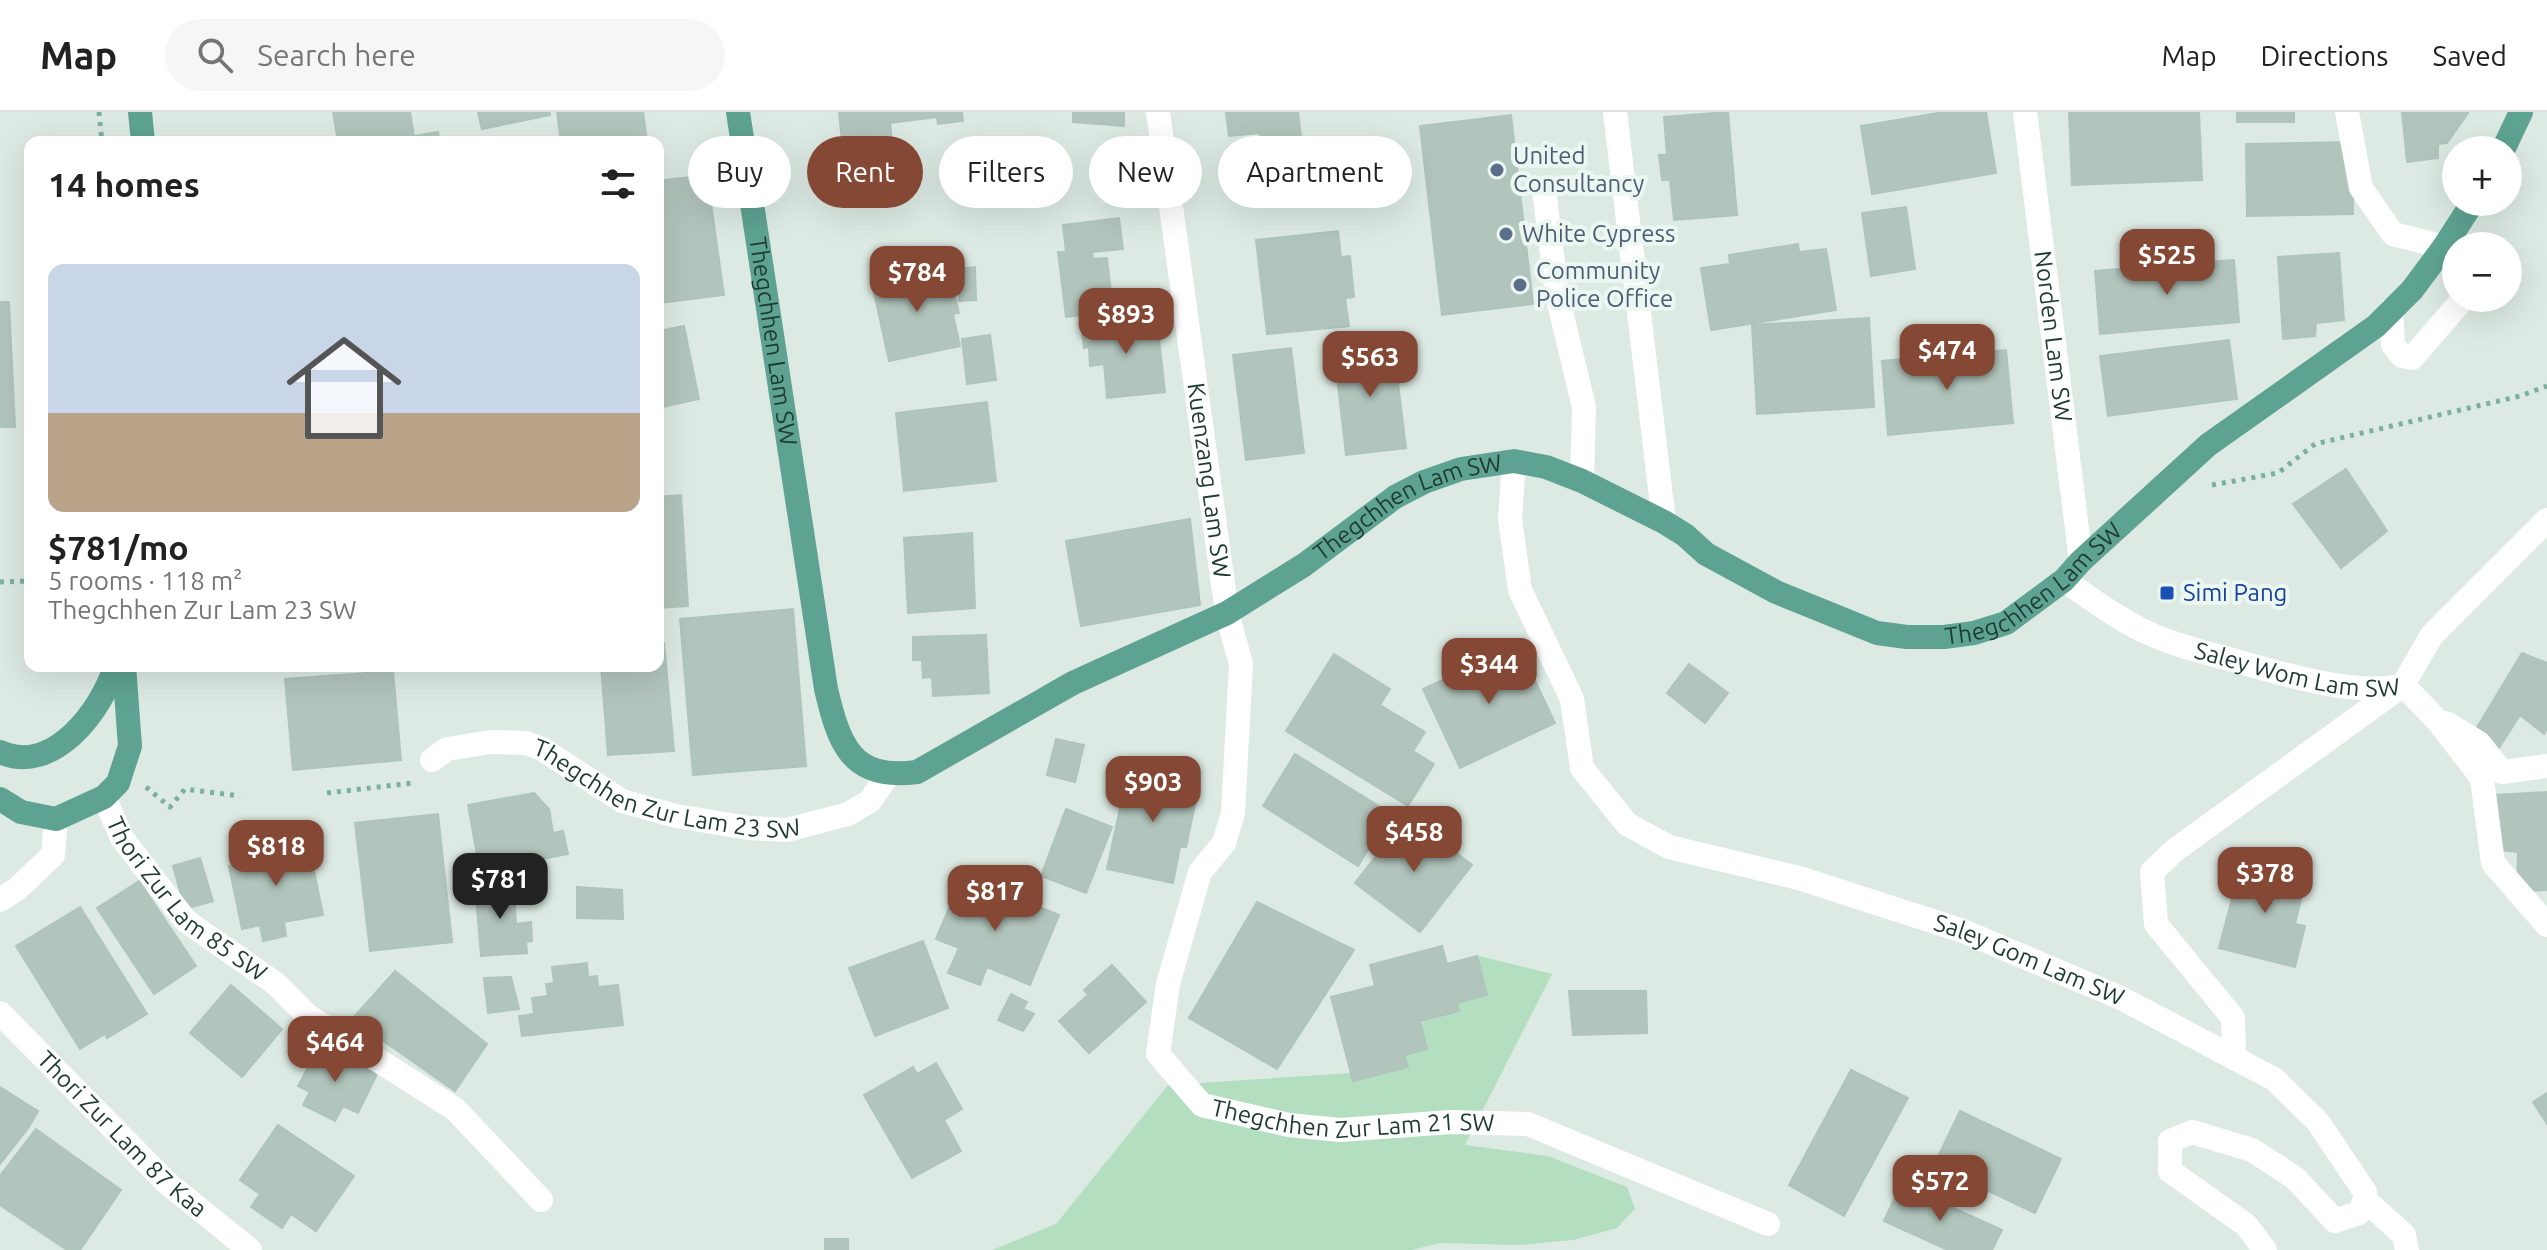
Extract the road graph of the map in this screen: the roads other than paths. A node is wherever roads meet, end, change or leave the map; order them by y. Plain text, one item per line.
1 (140, 112) edge
2 (738, 112) edge
3 (1158, 112) edge
4 (1615, 112) edge
5 (2025, 112) edge
6 (2347, 112) edge
7 (2521, 112) edge
8 (142, 136) edge
9 (2510, 136) edge
10 (1544, 190) dead end
11 (2442, 246) edge
12 (2442, 250) edge
13 (2391, 310) junction
14 (2452, 312) edge
15 (1514, 461) junction
16 (1582, 481) junction
17 (2547, 520) edge
18 (1664, 522) junction
19 (2081, 561) junction
20 (2064, 580) junction
21 (1227, 613) junction
22 (112, 672) edge
23 (124, 672) edge
24 (2403, 685) junction
25 (0, 752) edge
26 (432, 760) road end
27 (2547, 766) edge
28 (888, 775) junction
29 (104, 797) junction
30 (0, 799) edge
31 (56, 819) junction
32 (0, 900) edge
33 (2547, 925) edge
34 (0, 1013) edge
35 (2234, 1058) junction
36 (541, 1200) dead end
37 (2365, 1200) junction
38 (1768, 1224) dead end
39 (250, 1250) edge
40 (2265, 1250) edge
41 (2407, 1250) edge

1 - 8 main road
2 - 28 main road, Thegchhen Lam SW
3 - 21 street, Kuenzang Lam SW
4 - 18 street
5 - 19 street, Norden Lam SW
6 - 11 street
7 - 9 main road
10 - 16 street
12 - 13 main road, Thegchhen Lam SW
13 - 14 street
13 - 19 main road, Thegchhen Lam SW
15 - 16 main road, Thegchhen Lam SW
15 - 21 main road, Thegchhen Lam SW
15 - 35 street, Saley Gom Lam SW
16 - 18 main road, Thegchhen Lam SW
17 - 24 street
18 - 20 main road, Thegchhen Lam SW
19 - 20 main road, Thegchhen Lam SW
20 - 24 street, Saley Wom Lam SW
21 - 28 main road, Thegchhen Lam SW
21 - 38 street, Thegchhen Zur Lam 21 SW
22 - 25 main road
23 - 29 main road
24 - 27 street
24 - 33 street, Saley Wom Lam SW
24 - 35 street
26 - 28 street, Thegchhen Zur Lam 23 SW
29 - 31 main road
29 - 36 street, Thori Zur Lam 85 SW
30 - 31 main road
31 - 32 street
34 - 39 street, Thori Zur Lam 87 Kaa
35 - 37 street, Saley Gom Lam SW
37 - 40 street
37 - 41 street

